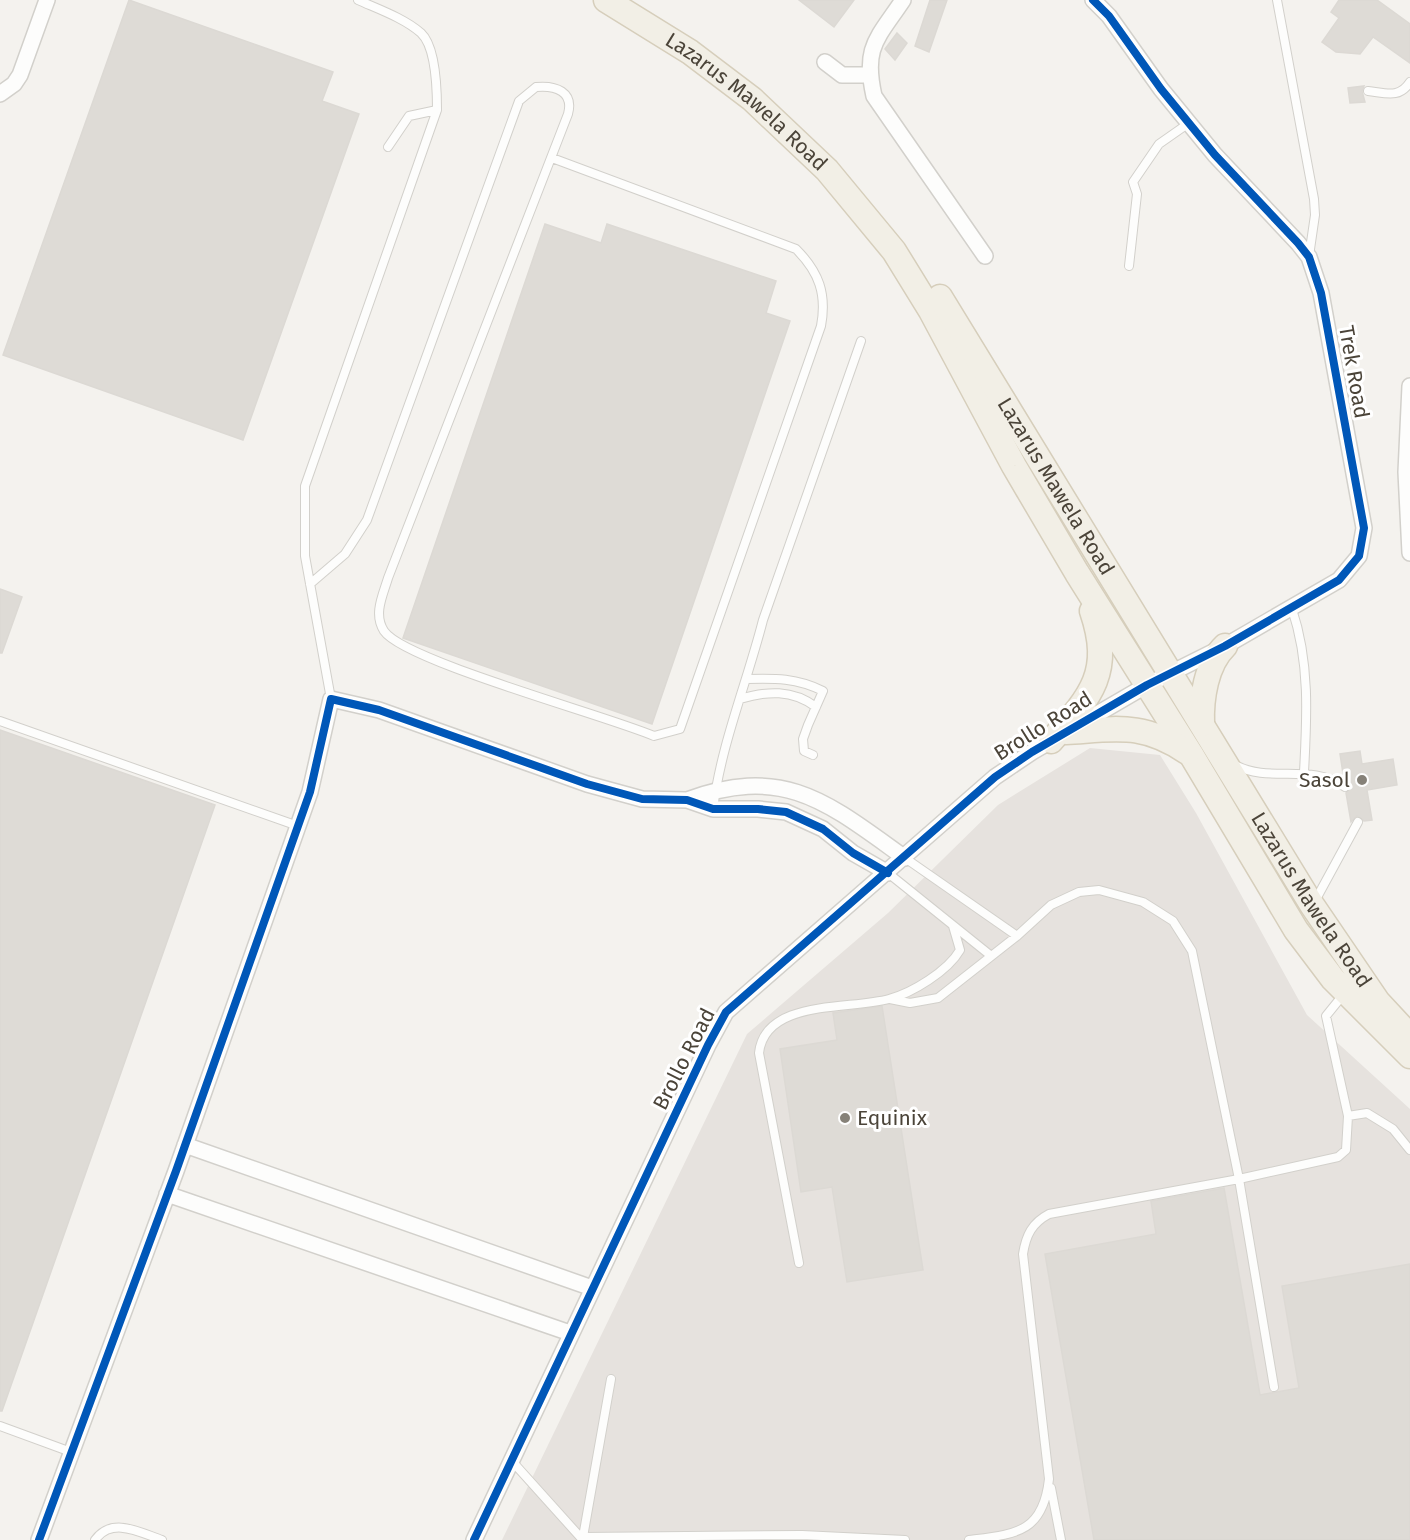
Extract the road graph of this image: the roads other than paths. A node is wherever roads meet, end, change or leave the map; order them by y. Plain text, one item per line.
1 (47, 0) edge
2 (358, 0) edge
3 (606, 0) edge
4 (631, 0) edge
5 (903, 0) edge
6 (1093, 0) edge
7 (1277, 0) edge
8 (825, 62) dead end
9 (869, 75) junction
10 (1410, 82) edge
11 (1368, 91) dead end
12 (0, 94) edge
13 (437, 110) junction
14 (1189, 123) junction
15 (388, 147) dead end
16 (552, 158) junction
17 (986, 256) dead end
18 (1309, 257) junction
19 (1129, 266) dead end
20 (861, 341) dead end
21 (1410, 386) edge
22 (1410, 553) edge
23 (1077, 573) junction
24 (310, 584) junction
25 (1292, 609) junction
26 (1225, 646) junction
27 (1170, 673) junction
28 (746, 680) junction
29 (1147, 685) junction
30 (331, 699) junction
31 (740, 699) junction
32 (816, 707) junction
33 (0, 722) edge
34 (1202, 724) junction
35 (1058, 737) junction
36 (813, 755) dead end
37 (1192, 756) junction
38 (1222, 757) junction
39 (1304, 772) junction
40 (1346, 787) dead end
41 (715, 790) junction
42 (687, 800) junction
43 (713, 809) junction
44 (1358, 822) dead end
45 (298, 826) junction
46 (905, 858) junction
47 (888, 873) junction
48 (1312, 905) junction
49 (953, 926) junction
50 (1017, 936) junction
51 (990, 956) junction
52 (1353, 984) junction
53 (890, 999) junction
54 (1410, 1036) edge
55 (1410, 1056) edge
56 (1348, 1116) junction
57 (185, 1144) junction
58 (1410, 1150) edge
59 (1239, 1179) junction
60 (167, 1194) junction
61 (799, 1263) dead end
62 (592, 1288) junction
63 (570, 1333) junction
64 (611, 1378) dead end
65 (1274, 1387) dead end
66 (0, 1426) edge
67 (71, 1452) junction
68 (512, 1460) junction
69 (1049, 1479) junction
70 (582, 1539) edge
71 (39, 1540) edge
72 (95, 1540) edge
73 (162, 1540) edge
74 (474, 1540) edge
75 (905, 1540) edge
76 (969, 1540) edge
77 (1060, 1540) edge

1 - 12 street
2 - 13 lane
3 - 23 main road, Lazarus Mawela Road
4 - 27 main road, Lazarus Mawela Road
5 - 9 street
6 - 14 street, Trek Road
7 - 18 lane
8 - 9 street
9 - 17 street
10 - 11 lane
13 - 15 lane
13 - 24 lane
14 - 18 street, Trek Road
14 - 19 lane
16 - 16 lane
16 - 24 lane
18 - 25 street, Trek Road
20 - 28 lane
21 - 22 street
23 - 29 main road, Lazarus Mawela Road
23 - 35 main road
24 - 30 lane
25 - 26 street, Trek Road
25 - 39 lane
26 - 27 street, Trek Road
26 - 34 main road
27 - 29 street, Trek Road
27 - 34 main road, Lazarus Mawela Road
28 - 31 lane
28 - 32 lane
29 - 35 street, Brollo Road
29 - 37 main road, Lazarus Mawela Road
30 - 42 street
30 - 45 street
31 - 32 lane
31 - 41 lane
32 - 36 lane
33 - 45 lane
34 - 38 main road, Lazarus Mawela Road
35 - 37 main road
35 - 46 street, Brollo Road
37 - 52 main road, Lazarus Mawela Road
38 - 39 lane
38 - 48 main road, Lazarus Mawela Road
39 - 40 lane
41 - 42 street
41 - 43 lane
41 - 46 street
42 - 43 street
43 - 47 street
44 - 48 lane
45 - 57 street
46 - 47 street, Brollo Road
46 - 50 lane
47 - 49 lane
47 - 62 street, Brollo Road
48 - 52 main road, Lazarus Mawela Road
49 - 51 lane
49 - 53 lane
50 - 51 lane
50 - 59 lane
51 - 53 lane
52 - 54 main road, Lazarus Mawela Road
52 - 55 main road, Lazarus Mawela Road
52 - 56 lane
53 - 61 lane
56 - 58 lane
56 - 59 lane
57 - 60 street
57 - 62 street
59 - 65 lane
59 - 69 lane
60 - 63 street
60 - 67 street
62 - 63 street, Brollo Road
63 - 68 street, Brollo Road
64 - 70 lane
66 - 67 lane
67 - 71 street
68 - 70 lane
68 - 74 street, Brollo Road
69 - 76 lane
69 - 77 lane
70 - 75 lane
72 - 73 lane

